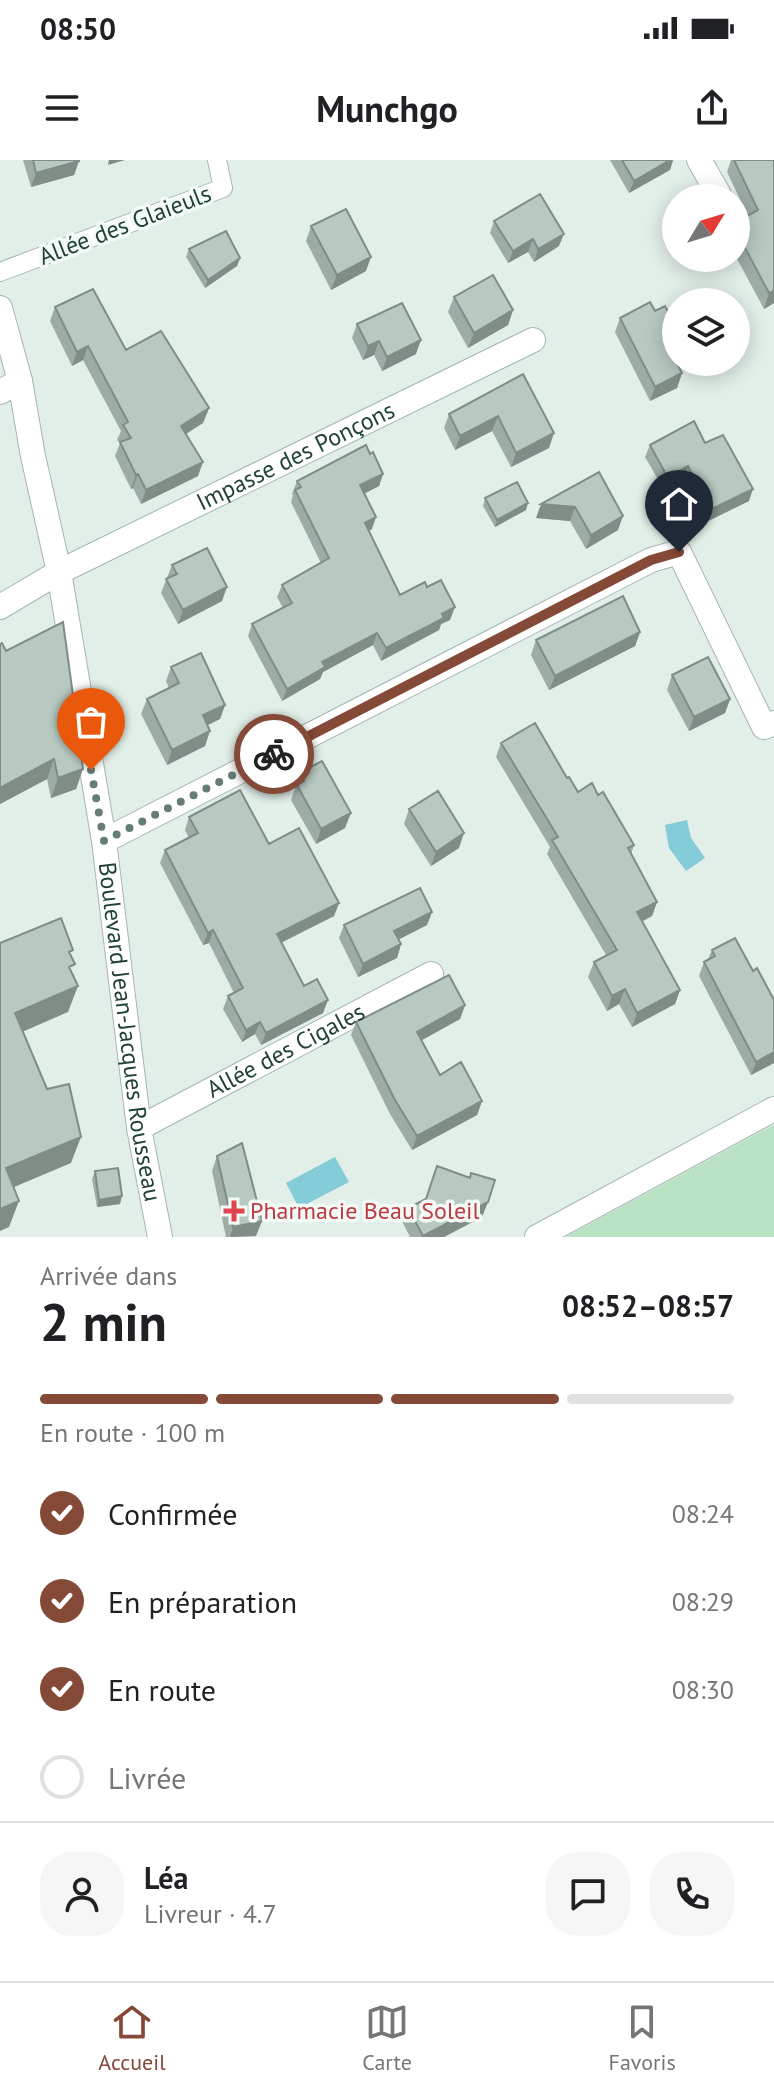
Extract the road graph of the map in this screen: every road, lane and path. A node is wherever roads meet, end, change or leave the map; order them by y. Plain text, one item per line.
1 (217, 160) edge
2 (699, 160) edge
3 (713, 184) edge
4 (0, 272) edge
5 (0, 308) edge
6 (533, 340) dead end
7 (10, 386) edge
8 (59, 572) junction
9 (0, 607) edge
10 (774, 723) edge
11 (104, 841) junction
12 (431, 974) dead end
13 (774, 1109) edge
14 (139, 1128) junction
15 (160, 1237) edge
16 (537, 1237) edge

1 - 4 lane, Allée des Glaieuls
2 - 3 street
5 - 7 street, Boulevard Jean-Jacques Rousseau
6 - 8 street, Impasse des Ponçons
7 - 8 street, Boulevard Jean-Jacques Rousseau
8 - 9 street, Impasse des Ponçons
8 - 11 street, Boulevard Jean-Jacques Rousseau
10 - 11 street
11 - 14 street, Boulevard Jean-Jacques Rousseau
12 - 14 street, Allée des Cigales
13 - 16 street
14 - 15 street, Boulevard Jean-Jacques Rousseau

